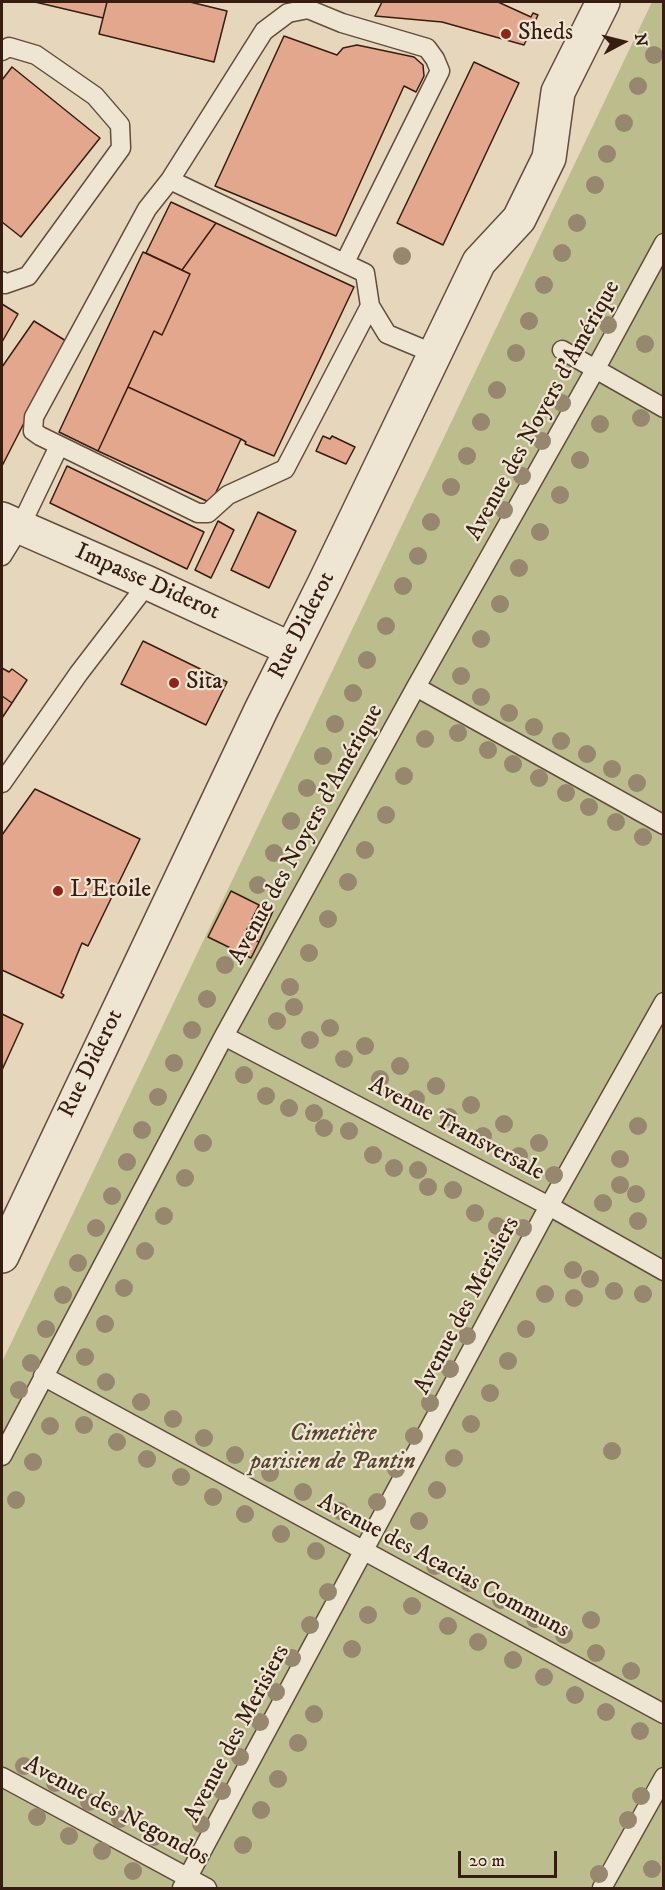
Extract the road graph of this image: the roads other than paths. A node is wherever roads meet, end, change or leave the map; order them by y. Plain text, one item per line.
1 (603, 2) edge
2 (2, 51) edge
3 (170, 180) junction
4 (663, 243) edge
5 (345, 262) junction
6 (2, 281) edge
7 (370, 306) junction
8 (562, 350) dead end
9 (435, 354) junction
10 (595, 370) junction
11 (663, 408) edge
12 (59, 446) junction
13 (11, 523) edge
14 (2, 556) edge
15 (148, 583) junction
16 (291, 649) junction
17 (417, 687) junction
18 (2, 783) edge
19 (663, 825) edge
20 (663, 1002) edge
21 (224, 1036) junction
22 (549, 1206) junction
23 (2, 1256) edge
24 (663, 1271) edge
25 (43, 1376) junction
26 (2, 1456) edge
27 (363, 1551) junction
28 (663, 1714) edge
29 (2, 1777) edge
30 (663, 1777) edge
31 (184, 1883) edge
32 (207, 1888) edge
33 (602, 1888) edge

1 - 9 street, Rue Diderot
2 - 6 lane
3 - 5 lane
3 - 5 lane
3 - 12 lane
4 - 10 lane, Avenue des Noyers d'Amérique
5 - 7 lane
7 - 9 lane
7 - 12 lane
8 - 10 lane
9 - 16 street, Rue Diderot
10 - 11 lane
10 - 17 lane, Avenue des Noyers d'Amérique
12 - 13 lane
13 - 14 lane
13 - 15 street, Impasse Diderot
15 - 16 street, Impasse Diderot
15 - 18 lane
16 - 23 street, Rue Diderot
17 - 19 lane
17 - 21 lane, Avenue des Noyers d'Amérique
20 - 22 lane, Avenue des Merisiers
21 - 22 lane, Avenue Transversale
21 - 25 lane, Avenue des Noyers d'Amérique
22 - 24 lane, Avenue Transversale
22 - 27 lane, Avenue des Merisiers
25 - 26 lane, Avenue des Noyers d'Amérique
25 - 27 lane, Avenue des Acacias Communs
27 - 28 lane, Avenue des Acacias Communs
27 - 31 lane, Avenue des Merisiers
29 - 31 lane, Avenue des Negondos
30 - 33 lane
31 - 32 lane, Avenue des Negondos

